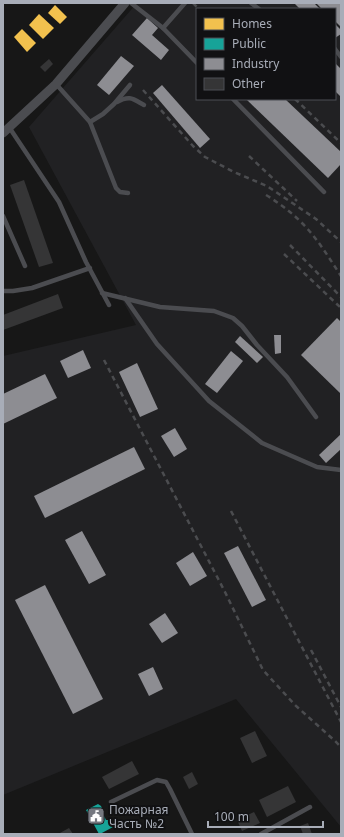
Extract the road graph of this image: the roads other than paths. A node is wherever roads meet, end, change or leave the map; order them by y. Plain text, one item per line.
1 (124, 3) edge
2 (131, 3) edge
3 (185, 3) edge
4 (163, 28) junction
5 (196, 62) edge
6 (56, 84) junction
7 (130, 86) dead end
8 (234, 100) edge
9 (114, 104) junction
10 (144, 105) dead end
11 (90, 122) junction
12 (6, 130) edge
13 (324, 192) dead end
14 (128, 193) dead end
15 (3, 216) edge
16 (24, 266) dead end
17 (90, 268) junction
18 (3, 291) edge
19 (102, 293) junction
20 (125, 298) junction
21 (109, 305) dead end
22 (316, 416) dead end
23 (341, 470) edge
24 (111, 802) dead end
25 (310, 807) dead end
26 (192, 834) edge
27 (261, 834) edge

1 - 6 street
2 - 4 lane
3 - 4 lane
4 - 5 lane
6 - 11 lane
6 - 12 street
7 - 9 lane
8 - 13 lane
9 - 10 lane
9 - 11 lane
11 - 14 lane
12 - 17 lane
15 - 16 lane
17 - 18 lane
17 - 19 lane
19 - 20 lane
19 - 21 lane
20 - 22 lane
20 - 23 lane
24 - 26 lane
25 - 27 lane

